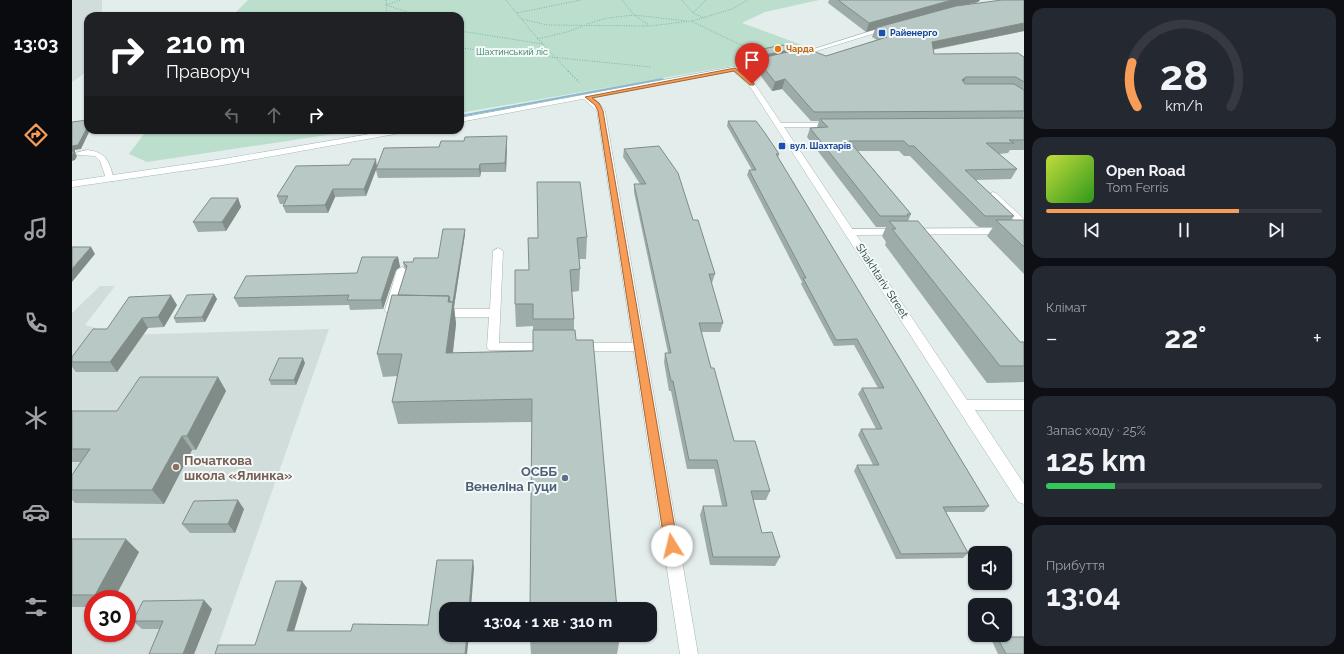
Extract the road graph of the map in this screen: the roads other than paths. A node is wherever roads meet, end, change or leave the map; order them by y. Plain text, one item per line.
1 (897, 25) edge
2 (788, 58) edge
3 (775, 62) edge
4 (735, 70) junction
5 (587, 97) junction
6 (464, 119) edge
7 (779, 125) junction
8 (842, 125) edge
9 (383, 134) edge
10 (79, 153) dead end
11 (110, 179) junction
12 (72, 184) edge
13 (993, 195) edge
14 (1024, 224) edge
15 (1024, 231) edge
16 (850, 232) junction
17 (498, 252) dead end
18 (402, 270) edge
19 (404, 312) edge
20 (427, 312) edge
21 (495, 314) junction
22 (639, 347) junction
23 (964, 405) junction
24 (1024, 405) edge
25 (1024, 496) edge
26 (689, 654) edge

1 - 2 street
3 - 4 street
4 - 5 street
4 - 7 street, Shakhtariv Street
5 - 6 street
5 - 22 street
7 - 8 street
7 - 16 street, Shakhtariv Street
9 - 11 street
10 - 11 lane
11 - 12 street
13 - 14 lane
15 - 16 lane
16 - 23 street, Shakhtariv Street
17 - 21 lane
18 - 19 lane
20 - 21 lane
21 - 22 lane
22 - 26 street
23 - 24 street
23 - 25 street, Shakhtariv Street

